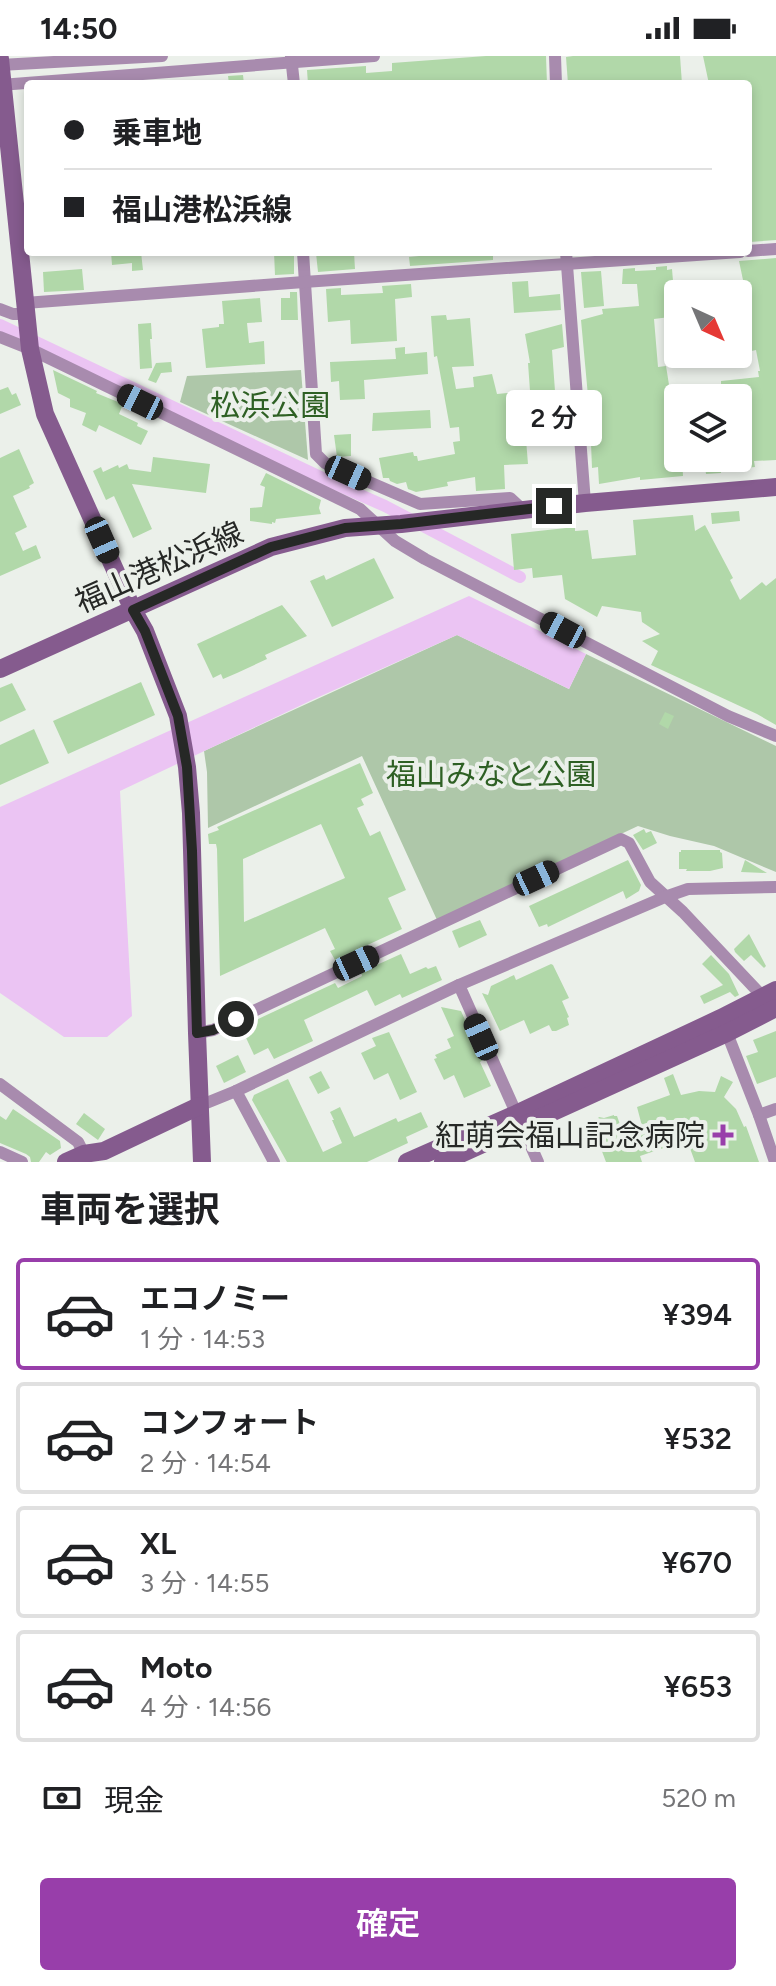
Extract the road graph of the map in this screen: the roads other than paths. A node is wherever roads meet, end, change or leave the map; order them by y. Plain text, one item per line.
1 (162, 56) edge
2 (374, 56) edge
3 (555, 56) edge
4 (0, 59) edge
5 (292, 59) edge
6 (0, 65) edge
7 (57, 80) edge
8 (294, 80) edge
9 (556, 80) edge
10 (24, 83) edge
11 (1, 85) edge
12 (776, 249) edge
13 (752, 251) edge
14 (303, 256) edge
15 (625, 256) edge
16 (567, 258) edge
17 (304, 282) junction
18 (0, 309) edge
19 (16, 313) edge
20 (0, 337) edge
21 (30, 349) junction
22 (776, 487) edge
23 (585, 503) junction
24 (523, 510) junction
25 (377, 526) junction
26 (133, 610) junction
27 (0, 669) edge
28 (776, 736) edge
29 (776, 887) edge
30 (665, 897) junction
31 (459, 985) junction
32 (772, 998) edge
33 (197, 1033) junction
34 (727, 1033) junction
35 (0, 1084) edge
36 (236, 1091) junction
37 (199, 1106) junction
38 (776, 1109) edge
39 (759, 1115) junction
40 (518, 1120) junction
41 (0, 1152) edge
42 (84, 1154) junction
43 (22, 1162) edge
44 (66, 1162) edge
45 (202, 1162) edge
46 (274, 1162) edge
47 (407, 1162) edge
48 (443, 1162) edge
49 (538, 1162) edge
50 (775, 1162) edge

1 - 6 street
2 - 5 street
3 - 9 street
4 - 6 street
5 - 7 street
5 - 8 street
6 - 11 street
10 - 11 street
11 - 19 street
12 - 13 street
14 - 17 street
15 - 16 street
16 - 17 street
16 - 23 street
17 - 19 street
17 - 24 street
18 - 19 street
19 - 21 street
20 - 21 street
21 - 25 street
21 - 26 street
22 - 23 street, 福山港松浜線
23 - 24 street, 福山港松浜線
24 - 25 street, 福山港松浜線
25 - 26 street, 福山港松浜線
25 - 28 street
26 - 27 street, 福山港松浜線
26 - 33 street
29 - 30 street
30 - 31 street
30 - 32 street
30 - 33 street
31 - 36 street
31 - 40 street
32 - 34 street
32 - 40 street
33 - 37 street
34 - 39 street
34 - 40 street
35 - 42 street
36 - 37 street
36 - 46 street
37 - 42 street
37 - 45 street
38 - 39 street
39 - 50 street
40 - 47 street
40 - 48 street
40 - 49 street
41 - 43 street
42 - 44 street

